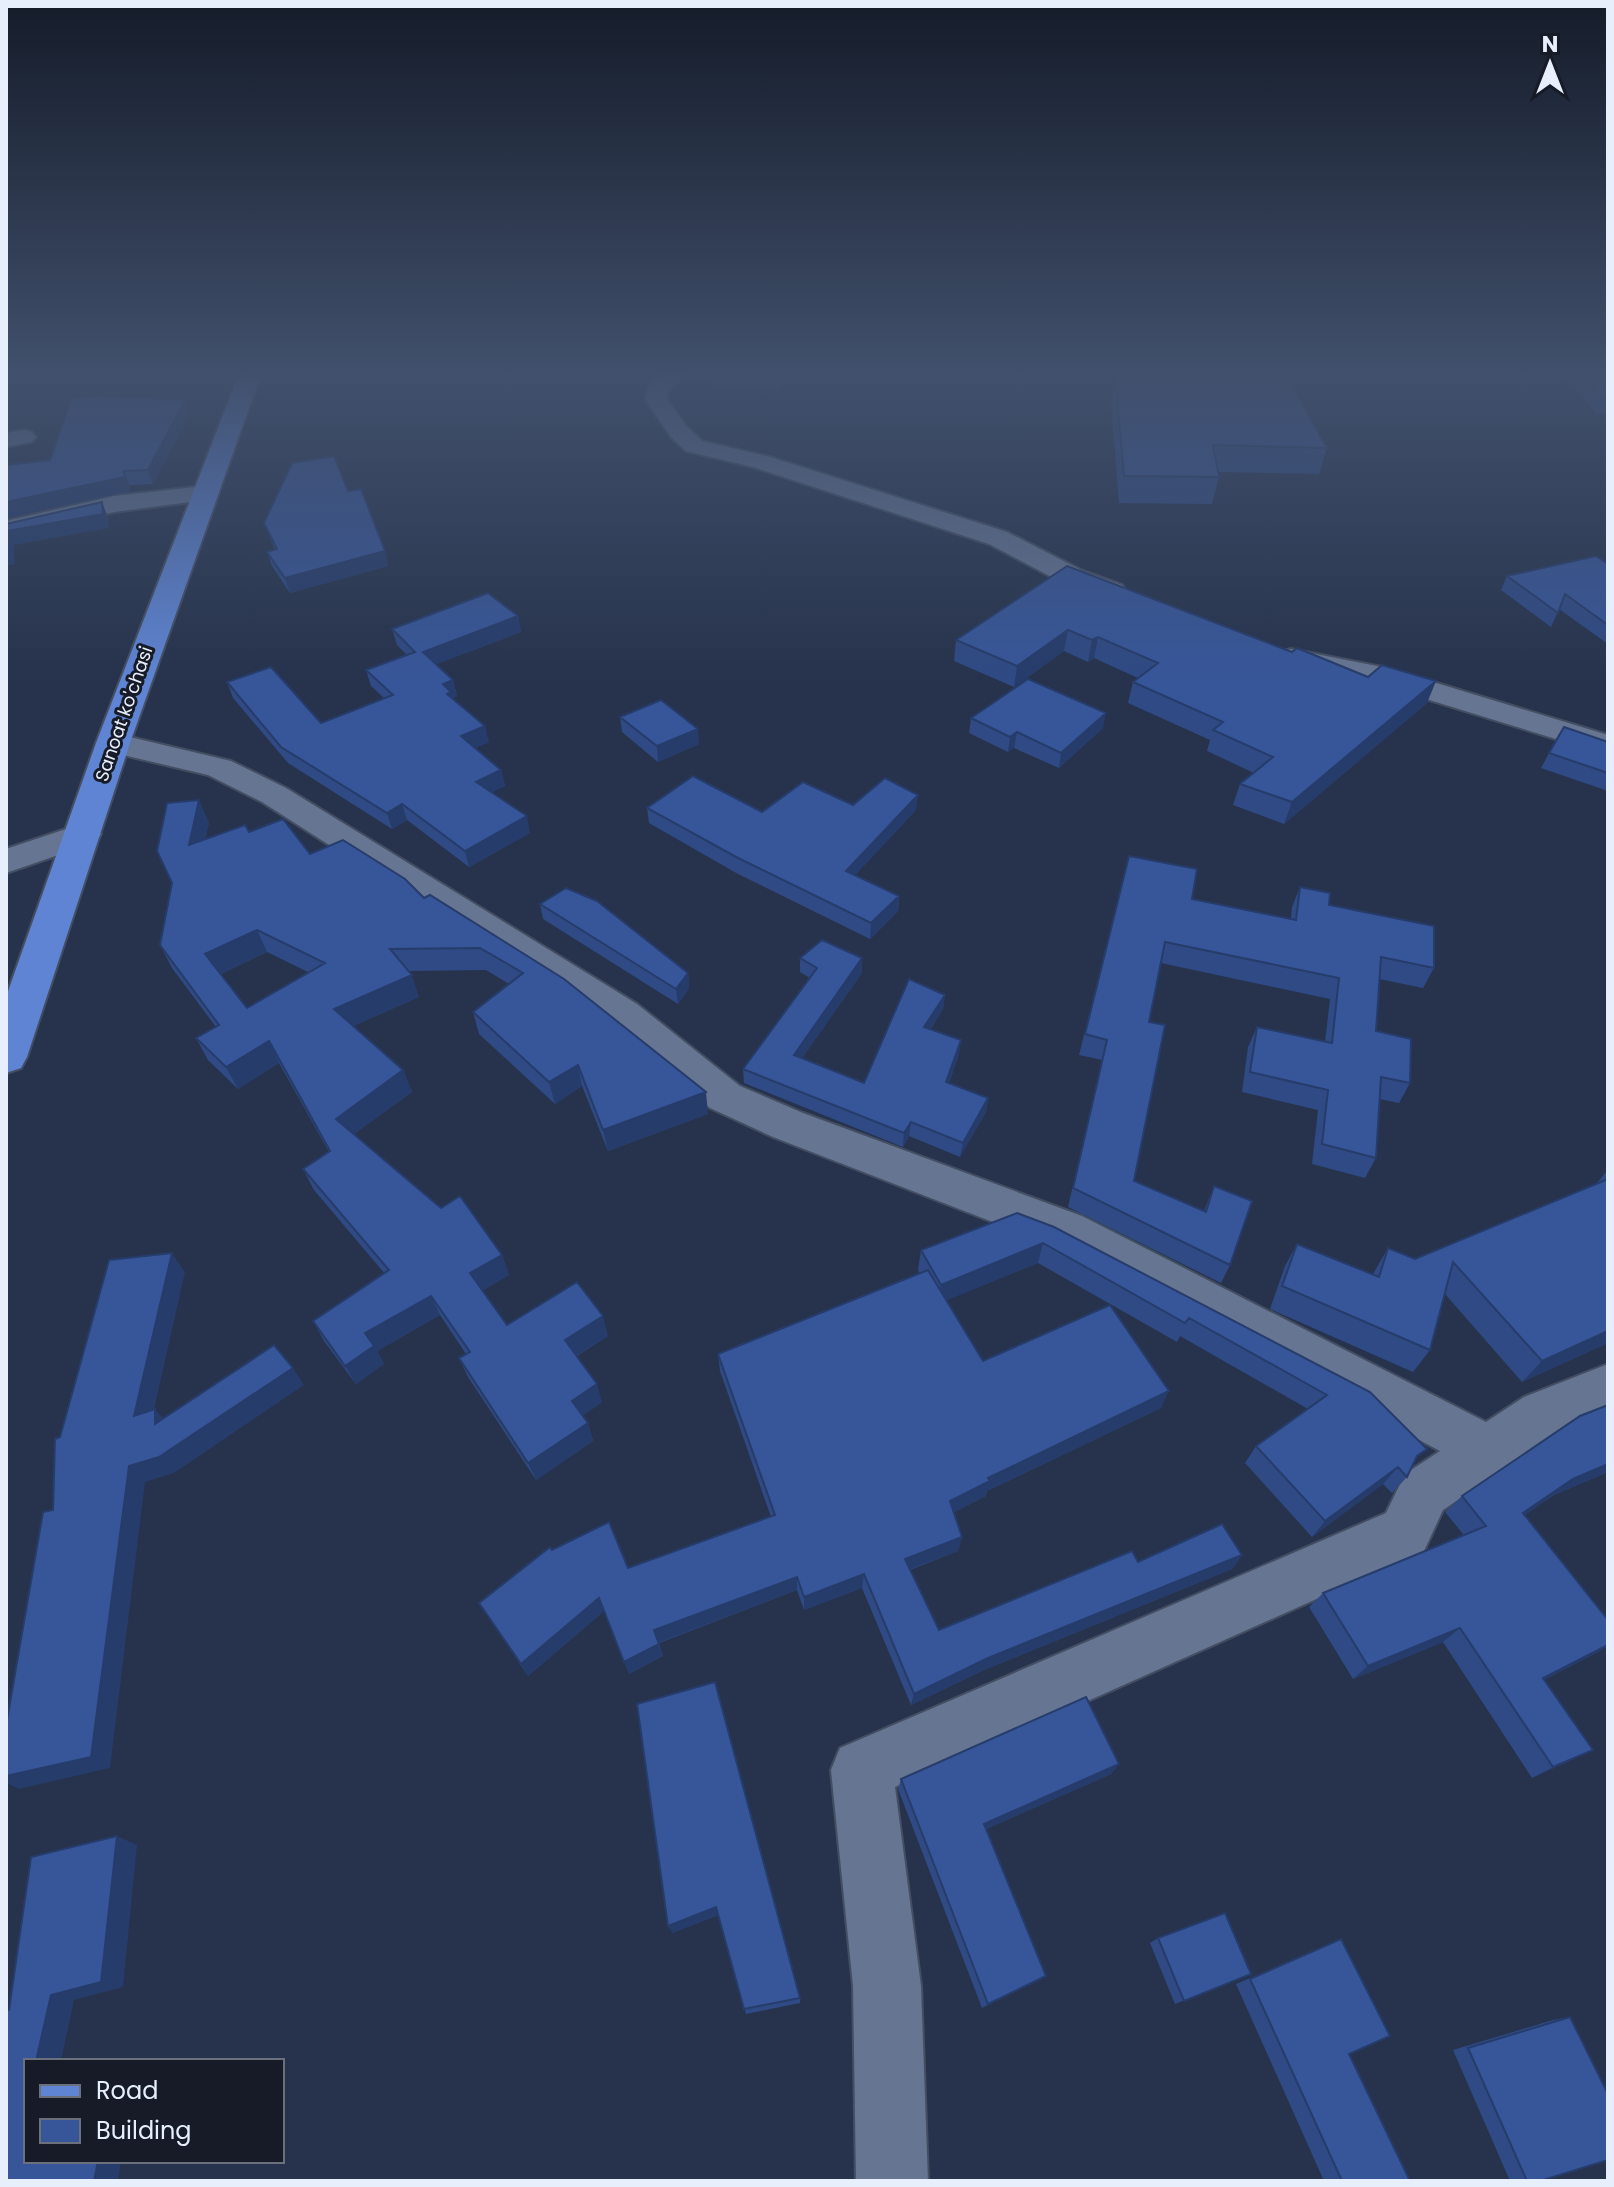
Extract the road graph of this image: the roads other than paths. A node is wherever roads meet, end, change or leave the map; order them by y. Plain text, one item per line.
1 (211, 476) edge
2 (805, 476) edge
3 (204, 494) junction
4 (6, 529) edge
5 (1131, 598) edge
6 (1261, 647) edge
7 (113, 743) junction
8 (1608, 745) edge
9 (84, 834) junction
10 (6, 862) edge
11 (6, 1057) edge
12 (1608, 1387) edge
13 (1489, 1450) junction
14 (892, 2181) edge

1 - 3 main road, Sanoat ko'chasi
2 - 5 street
3 - 4 street
3 - 7 main road, Sanoat ko'chasi
6 - 8 street
7 - 9 main road, Sanoat ko'chasi
7 - 13 street
9 - 10 street
9 - 11 main road, Sanoat ko'chasi
12 - 13 street
13 - 14 street

